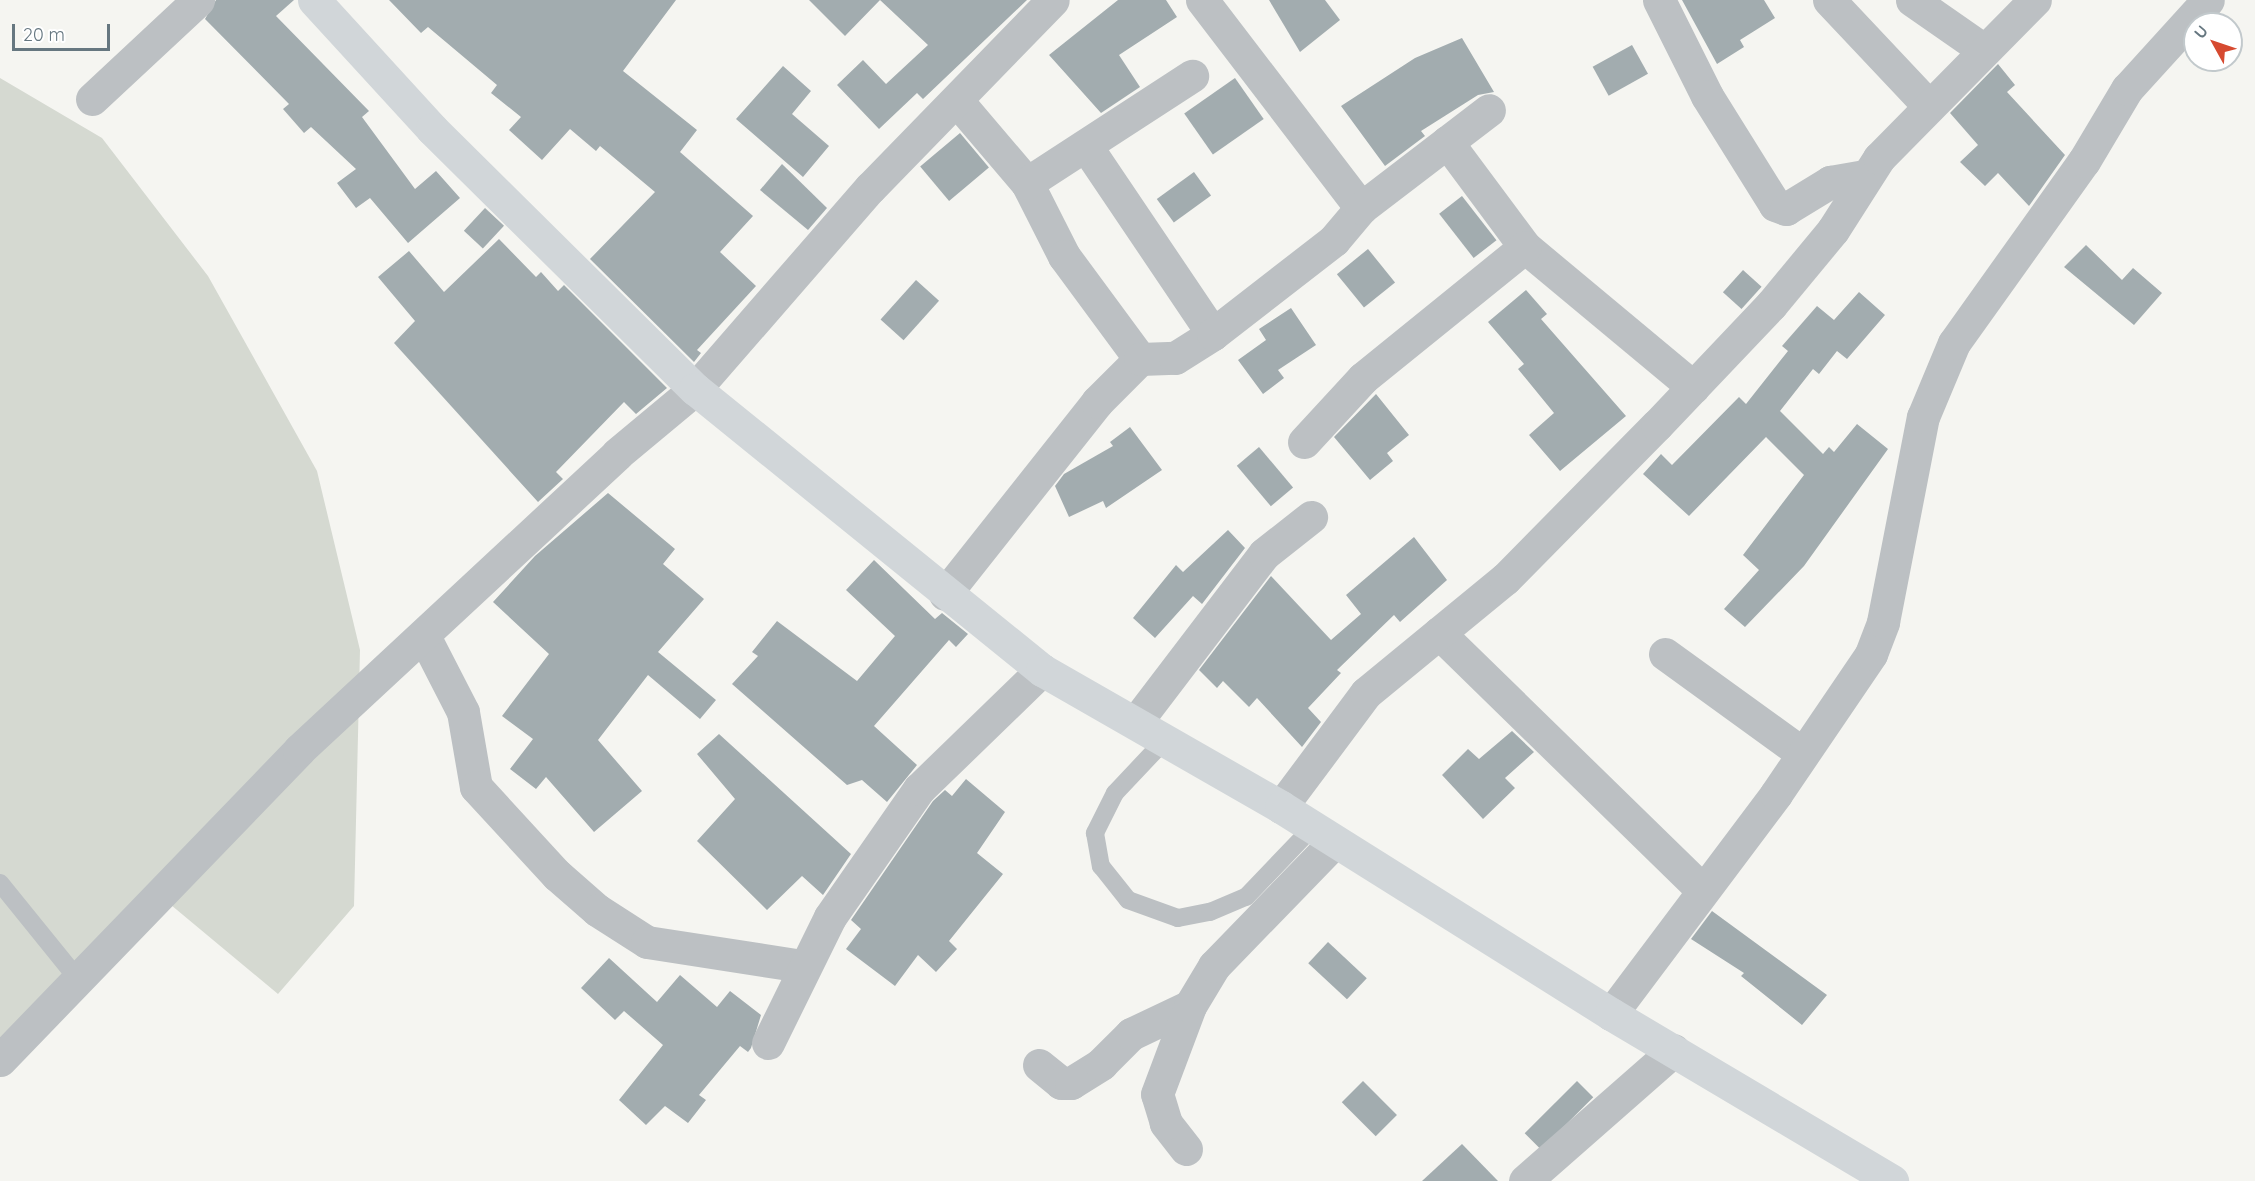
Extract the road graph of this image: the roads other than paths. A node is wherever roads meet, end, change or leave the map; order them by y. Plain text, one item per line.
1 (198, 0) edge
2 (314, 0) edge
3 (1053, 0) edge
4 (1202, 0) edge
5 (1659, 0) edge
6 (1829, 0) edge
7 (1912, 0) edge
8 (2035, 0) edge
9 (2208, 0) edge
10 (1984, 50) junction
11 (1192, 76) dead end
12 (92, 99) dead end
13 (958, 102) junction
14 (1929, 106) junction
15 (1489, 110) dead end
16 (1447, 142) junction
17 (1086, 146) junction
18 (1864, 176) junction
19 (1027, 183) junction
20 (1361, 207) junction
21 (1525, 247) junction
22 (1213, 334) junction
23 (1140, 359) junction
24 (1693, 387) junction
25 (695, 389) junction
26 (1304, 442) dead end
27 (1311, 517) dead end
28 (945, 594) junction
29 (1439, 633) junction
30 (424, 636) junction
31 (1665, 654) dead end
32 (1042, 670) junction
33 (1136, 722) junction
34 (1165, 740) junction
35 (1803, 754) junction
36 (1281, 807) junction
37 (1323, 835) junction
38 (0, 883) edge
39 (1701, 889) junction
40 (802, 966) junction
41 (76, 977) junction
42 (1190, 1006) junction
43 (1611, 1014) junction
44 (768, 1043) dead end
45 (1674, 1050) junction
46 (0, 1060) edge
47 (1040, 1065) dead end
48 (1186, 1149) dead end
49 (1525, 1181) edge
50 (1892, 1181) edge

1 - 12 street
2 - 25 street
3 - 13 street
4 - 20 street
5 - 18 street
6 - 14 street
7 - 10 street
8 - 10 street
9 - 35 street
10 - 14 street
11 - 17 street
13 - 19 street
13 - 25 street
14 - 18 street
15 - 16 street
16 - 20 street
16 - 21 street
17 - 19 street
17 - 22 street
18 - 24 street
19 - 23 street
20 - 22 street
21 - 24 street
21 - 26 street
22 - 23 street
23 - 28 street
24 - 29 street
25 - 28 street
25 - 30 street
27 - 33 street
28 - 32 street
29 - 36 street
29 - 39 street
30 - 40 street
30 - 41 street
31 - 35 street
32 - 33 street
32 - 40 street
33 - 34 street
34 - 36 street
34 - 37 lane
35 - 39 street
36 - 37 street
37 - 42 street
37 - 43 street
38 - 41 lane
39 - 43 street
40 - 44 street
41 - 46 street
42 - 47 street
42 - 48 street
43 - 45 street
45 - 49 street
45 - 50 street

